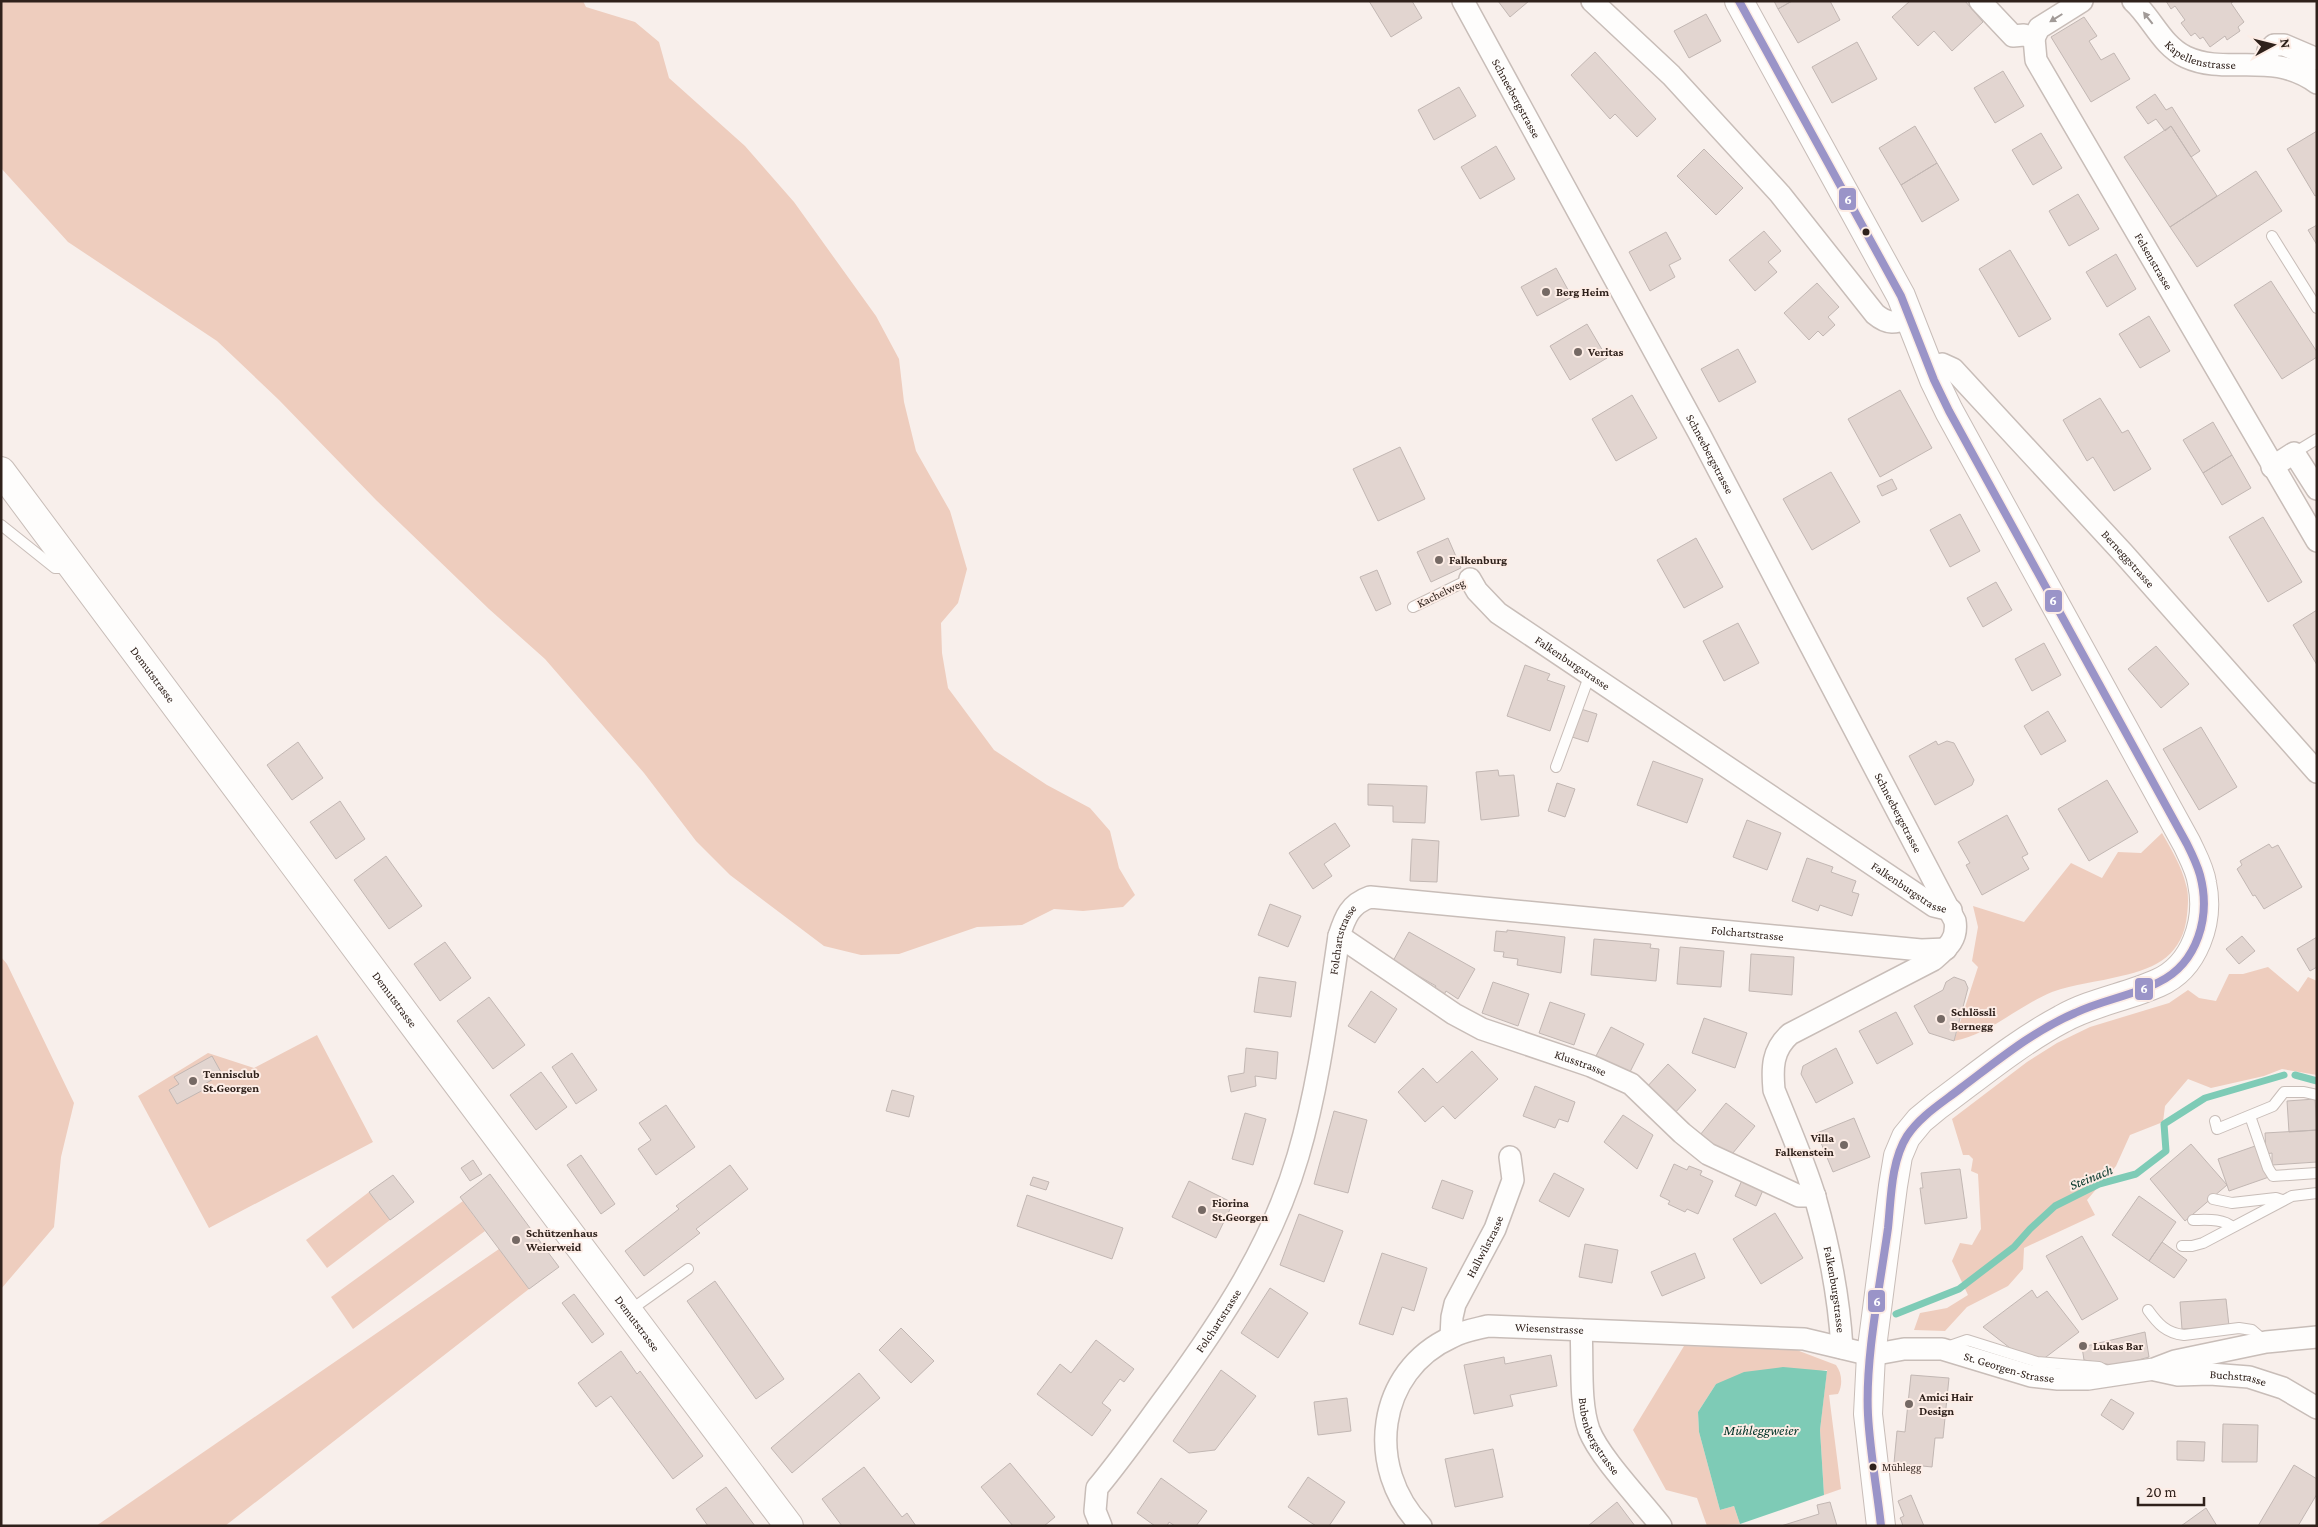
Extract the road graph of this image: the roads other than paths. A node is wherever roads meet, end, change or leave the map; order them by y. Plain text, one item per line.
1 (1462, 1) edge
2 (1592, 1) edge
3 (1739, 1) edge
4 (1980, 1) edge
5 (2082, 1) edge
6 (2133, 1) edge
7 (2034, 38) junction
8 (2317, 59) edge
9 (2266, 64) junction
10 (2317, 83) edge
11 (2272, 236) dead end
12 (2317, 308) edge
13 (1911, 318) junction
14 (1929, 368) junction
15 (2317, 439) edge
16 (2294, 453) junction
17 (2272, 467) junction
18 (1, 471) edge
19 (2317, 489) edge
20 (1, 524) edge
21 (2317, 541) edge
22 (71, 564) junction
23 (1470, 579) joint
24 (1413, 607) dead end
25 (1590, 674) junction
26 (1556, 766) dead end
27 (2317, 772) edge
28 (1951, 910) junction
29 (1339, 936) junction
30 (1946, 949) junction
31 (2317, 1095) edge
32 (2250, 1116) junction
33 (2215, 1121) dead end
34 (1510, 1157) dead end
35 (2317, 1173) edge
36 (2317, 1193) edge
37 (1815, 1196) junction
38 (2213, 1199) dead end
39 (2283, 1200) junction
40 (2193, 1220) dead end
41 (2232, 1227) junction
42 (2182, 1246) dead end
43 (688, 1269) dead end
44 (2148, 1310) dead end
45 (628, 1311) junction
46 (1581, 1330) junction
47 (1451, 1337) junction
48 (2317, 1337) edge
49 (2266, 1342) junction
50 (1842, 1348) junction
51 (1871, 1354) junction
52 (2154, 1369) junction
53 (2317, 1408) edge
54 (1098, 1518) edge
55 (790, 1526) edge
56 (1421, 1526) edge
57 (1661, 1526) edge
58 (1881, 1526) edge

1 - 28 street, Schneebergstrasse
2 - 13 street
3 - 13 street
4 - 7 street
5 -> 7 street
9 -> 6 street, Kapellenstrasse
7 - 17 street, Felsenstrasse
8 - 9 street
9 - 10 street, Kapellenstrasse
11 - 12 lane
13 - 14 street
14 - 27 street, Berneggstrasse
14 - 51 street
15 - 16 lane
16 - 17 street
16 - 19 street
17 - 21 street, Felsenstrasse
18 - 22 street, Demutstrasse
20 - 22 lane
22 - 45 street, Demutstrasse
23 - 24 lane, Kachelweg
23 - 25 street, Falkenburgstrasse
25 - 26 lane
25 - 28 street, Falkenburgstrasse
28 - 30 street, Falkenburgstrasse
29 - 30 street, Folchartstrasse
29 - 37 street, Klusstrasse
29 - 54 street, Folchartstrasse
30 - 37 street, Falkenburgstrasse
31 - 32 lane
32 - 33 lane
32 - 35 lane
34 - 47 street, Hallwilstrasse
36 - 39 lane
37 - 50 street, Falkenburgstrasse
38 - 39 lane
39 - 41 lane
40 - 41 lane
41 - 42 lane
43 - 45 lane
44 - 49 lane
45 - 55 street, Demutstrasse
46 - 47 street, Wiesenstrasse
46 - 50 street, Wiesenstrasse
46 - 57 street, Bubenbergstrasse
47 - 56 street, Wiesenstrasse
48 - 49 street, St. Georgen-Strasse
49 - 52 street, St. Georgen-Strasse
50 - 51 street, Wiesenstrasse
51 - 52 street, St. Georgen-Strasse
51 - 58 street
52 - 53 street, Buchstrasse

